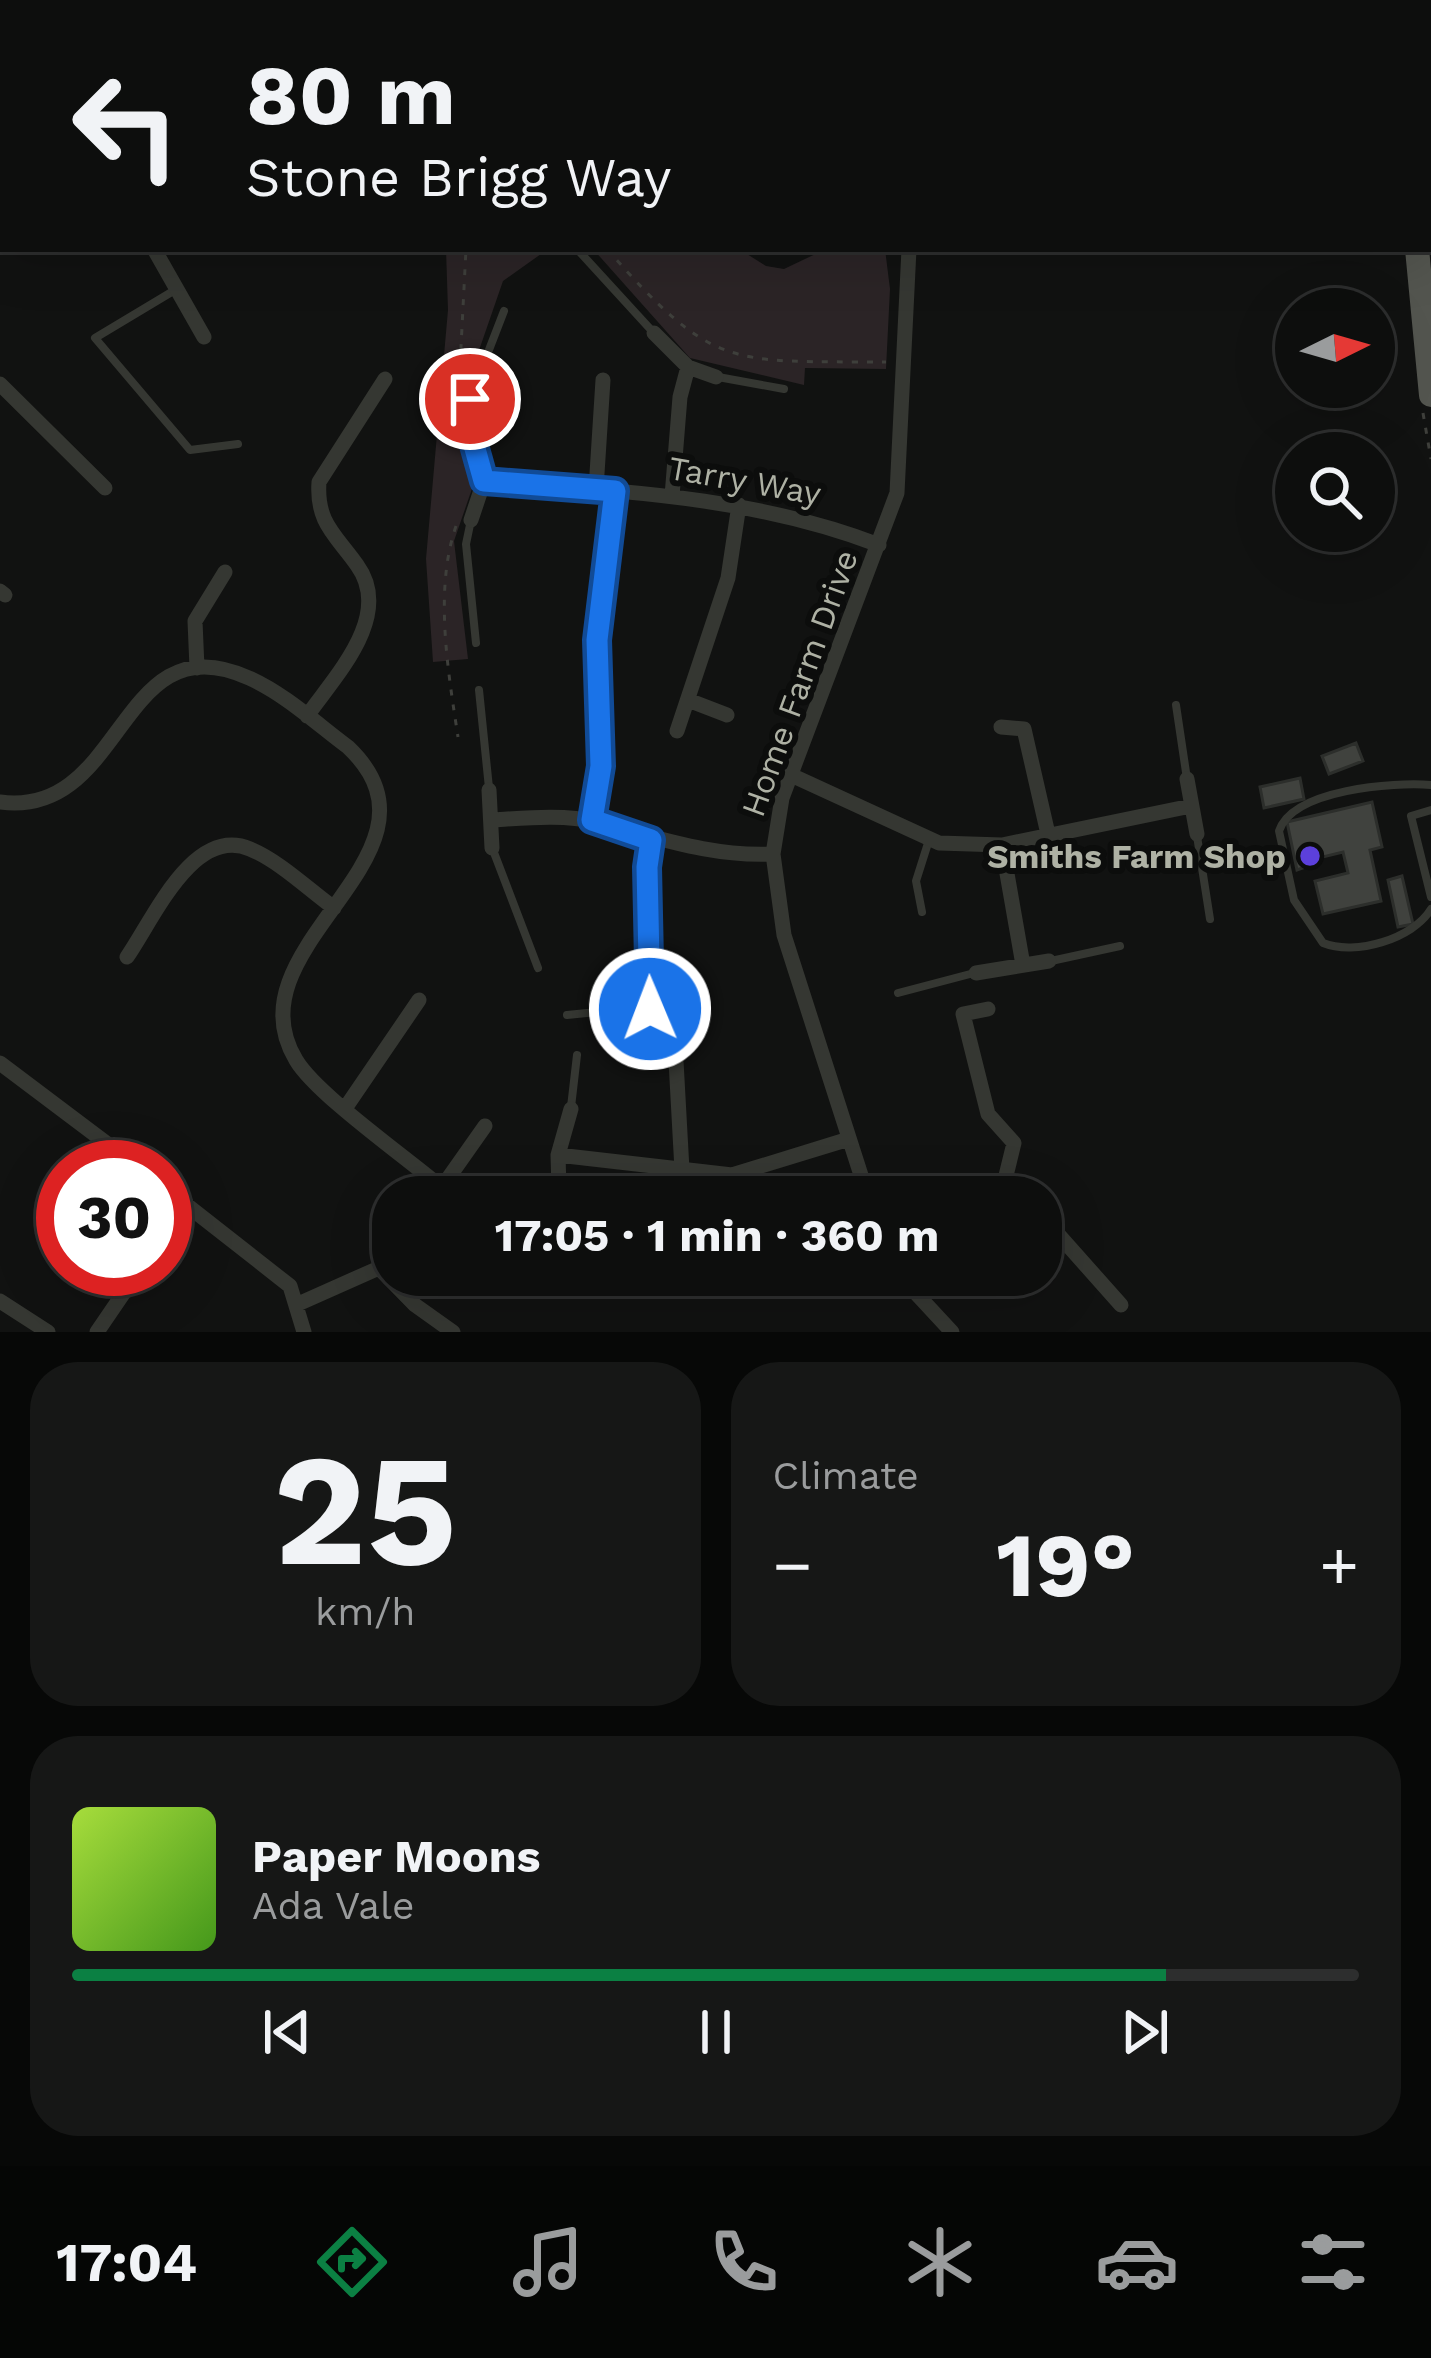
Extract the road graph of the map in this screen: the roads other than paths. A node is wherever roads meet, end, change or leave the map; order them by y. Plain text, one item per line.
1 (156, 252) edge
2 (580, 252) edge
3 (909, 252) edge
4 (1417, 252) edge
5 (176, 289) junction
6 (504, 311) dead end
7 (654, 333) joint
8 (204, 337) dead end
9 (688, 367) junction
10 (716, 377) joint
11 (385, 379) dead end
12 (603, 380) dead end
13 (0, 384) edge
14 (784, 389) dead end
15 (1431, 394) edge
16 (465, 439) joint
17 (238, 444) dead end
18 (484, 481) junction
19 (105, 488) dead end
20 (596, 489) junction
21 (615, 491) junction
22 (672, 496) junction
23 (739, 506) junction
24 (465, 519) joint
25 (880, 545) junction
26 (225, 572) dead end
27 (476, 643) dead end
28 (196, 668) junction
29 (479, 690) dead end
30 (688, 700) junction
31 (1176, 706) dead end
32 (727, 715) dead end
33 (307, 716) junction
34 (1001, 727) dead end
35 (676, 731) dead end
36 (791, 775) junction
37 (1187, 779) joint
38 (1431, 784) edge
39 (489, 790) joint
40 (0, 802) edge
41 (1191, 806) junction
42 (1431, 810) edge
43 (492, 820) junction
44 (592, 820) junction
45 (1048, 834) junction
46 (1197, 834) joint
47 (929, 838) junction
48 (651, 840) junction
49 (1002, 845) junction
50 (492, 848) joint
51 (773, 854) junction
52 (1431, 897) edge
53 (334, 908) junction
54 (1431, 909) edge
55 (922, 912) dead end
56 (1210, 919) dead end
57 (1120, 946) dead end
58 (127, 957) dead end
59 (1049, 961) joint
60 (1023, 965) junction
61 (538, 968) dead end
62 (976, 973) joint
63 (898, 993) dead end
64 (419, 1000) dead end
65 (988, 1009) dead end
66 (618, 1010) joint
67 (567, 1015) dead end
68 (577, 1055) dead end
69 (676, 1060) dead end
70 (0, 1063) edge
71 (346, 1107) junction
72 (571, 1108) joint
73 (485, 1126) dead end
74 (849, 1139) junction
75 (102, 1140) edge
76 (559, 1155) junction
77 (682, 1170) junction
78 (421, 1176) edge
79 (449, 1176) edge
80 (560, 1176) edge
81 (861, 1176) edge
82 (1007, 1176) edge
83 (192, 1207) edge
84 (1062, 1239) edge
85 (372, 1271) edge
86 (122, 1296) edge
87 (406, 1296) edge
88 (919, 1296) edge
89 (0, 1301) edge
90 (298, 1304) junction
91 (1121, 1305) dead end
92 (48, 1332) edge
93 (97, 1332) edge
94 (304, 1332) edge
95 (453, 1332) edge
96 (952, 1332) edge

1 - 5 street
2 - 7 lane
3 - 25 street, Home Farm Drive
4 - 15 main road
5 - 8 street
5 - 17 lane
6 - 16 lane
7 - 9 street
9 - 10 street
9 - 22 street
10 - 14 lane
11 - 33 street
12 - 20 street
13 - 19 street
16 - 18 street
18 - 20 street, Tarry Way
18 - 24 street
20 - 21 street, Tarry Way
21 - 22 street, Tarry Way
21 - 44 street
22 - 23 street, Tarry Way
23 - 25 street, Tarry Way
23 - 30 street
24 - 27 lane
25 - 36 street, Home Farm Drive
26 - 28 street
28 - 33 street
28 - 40 street
29 - 39 lane
30 - 32 street
30 - 35 street
31 - 37 lane
33 - 53 street
34 - 45 street
36 - 47 street
36 - 51 street, Home Farm Drive
37 - 41 street
38 - 54 lane
39 - 43 street
41 - 45 street
41 - 46 street
42 - 52 lane
43 - 44 street
43 - 50 street
44 - 48 street
45 - 49 street
46 - 56 lane
47 - 49 street
47 - 55 lane
48 - 51 street
48 - 66 street
49 - 60 street
50 - 61 lane
51 - 74 street, Home Farm Drive
53 - 58 street
53 - 71 street
57 - 59 lane
59 - 60 street
60 - 62 street
62 - 63 lane
64 - 71 street
65 - 82 street
66 - 67 lane
68 - 72 lane
69 - 77 street
70 - 75 street
71 - 78 street
72 - 76 street
73 - 79 street
74 - 77 street
74 - 81 street, Home Farm Drive
76 - 77 street
76 - 80 street
83 - 90 street
84 - 91 street
85 - 90 street
86 - 93 street
87 - 95 street
88 - 96 street
89 - 92 street
90 - 94 street

